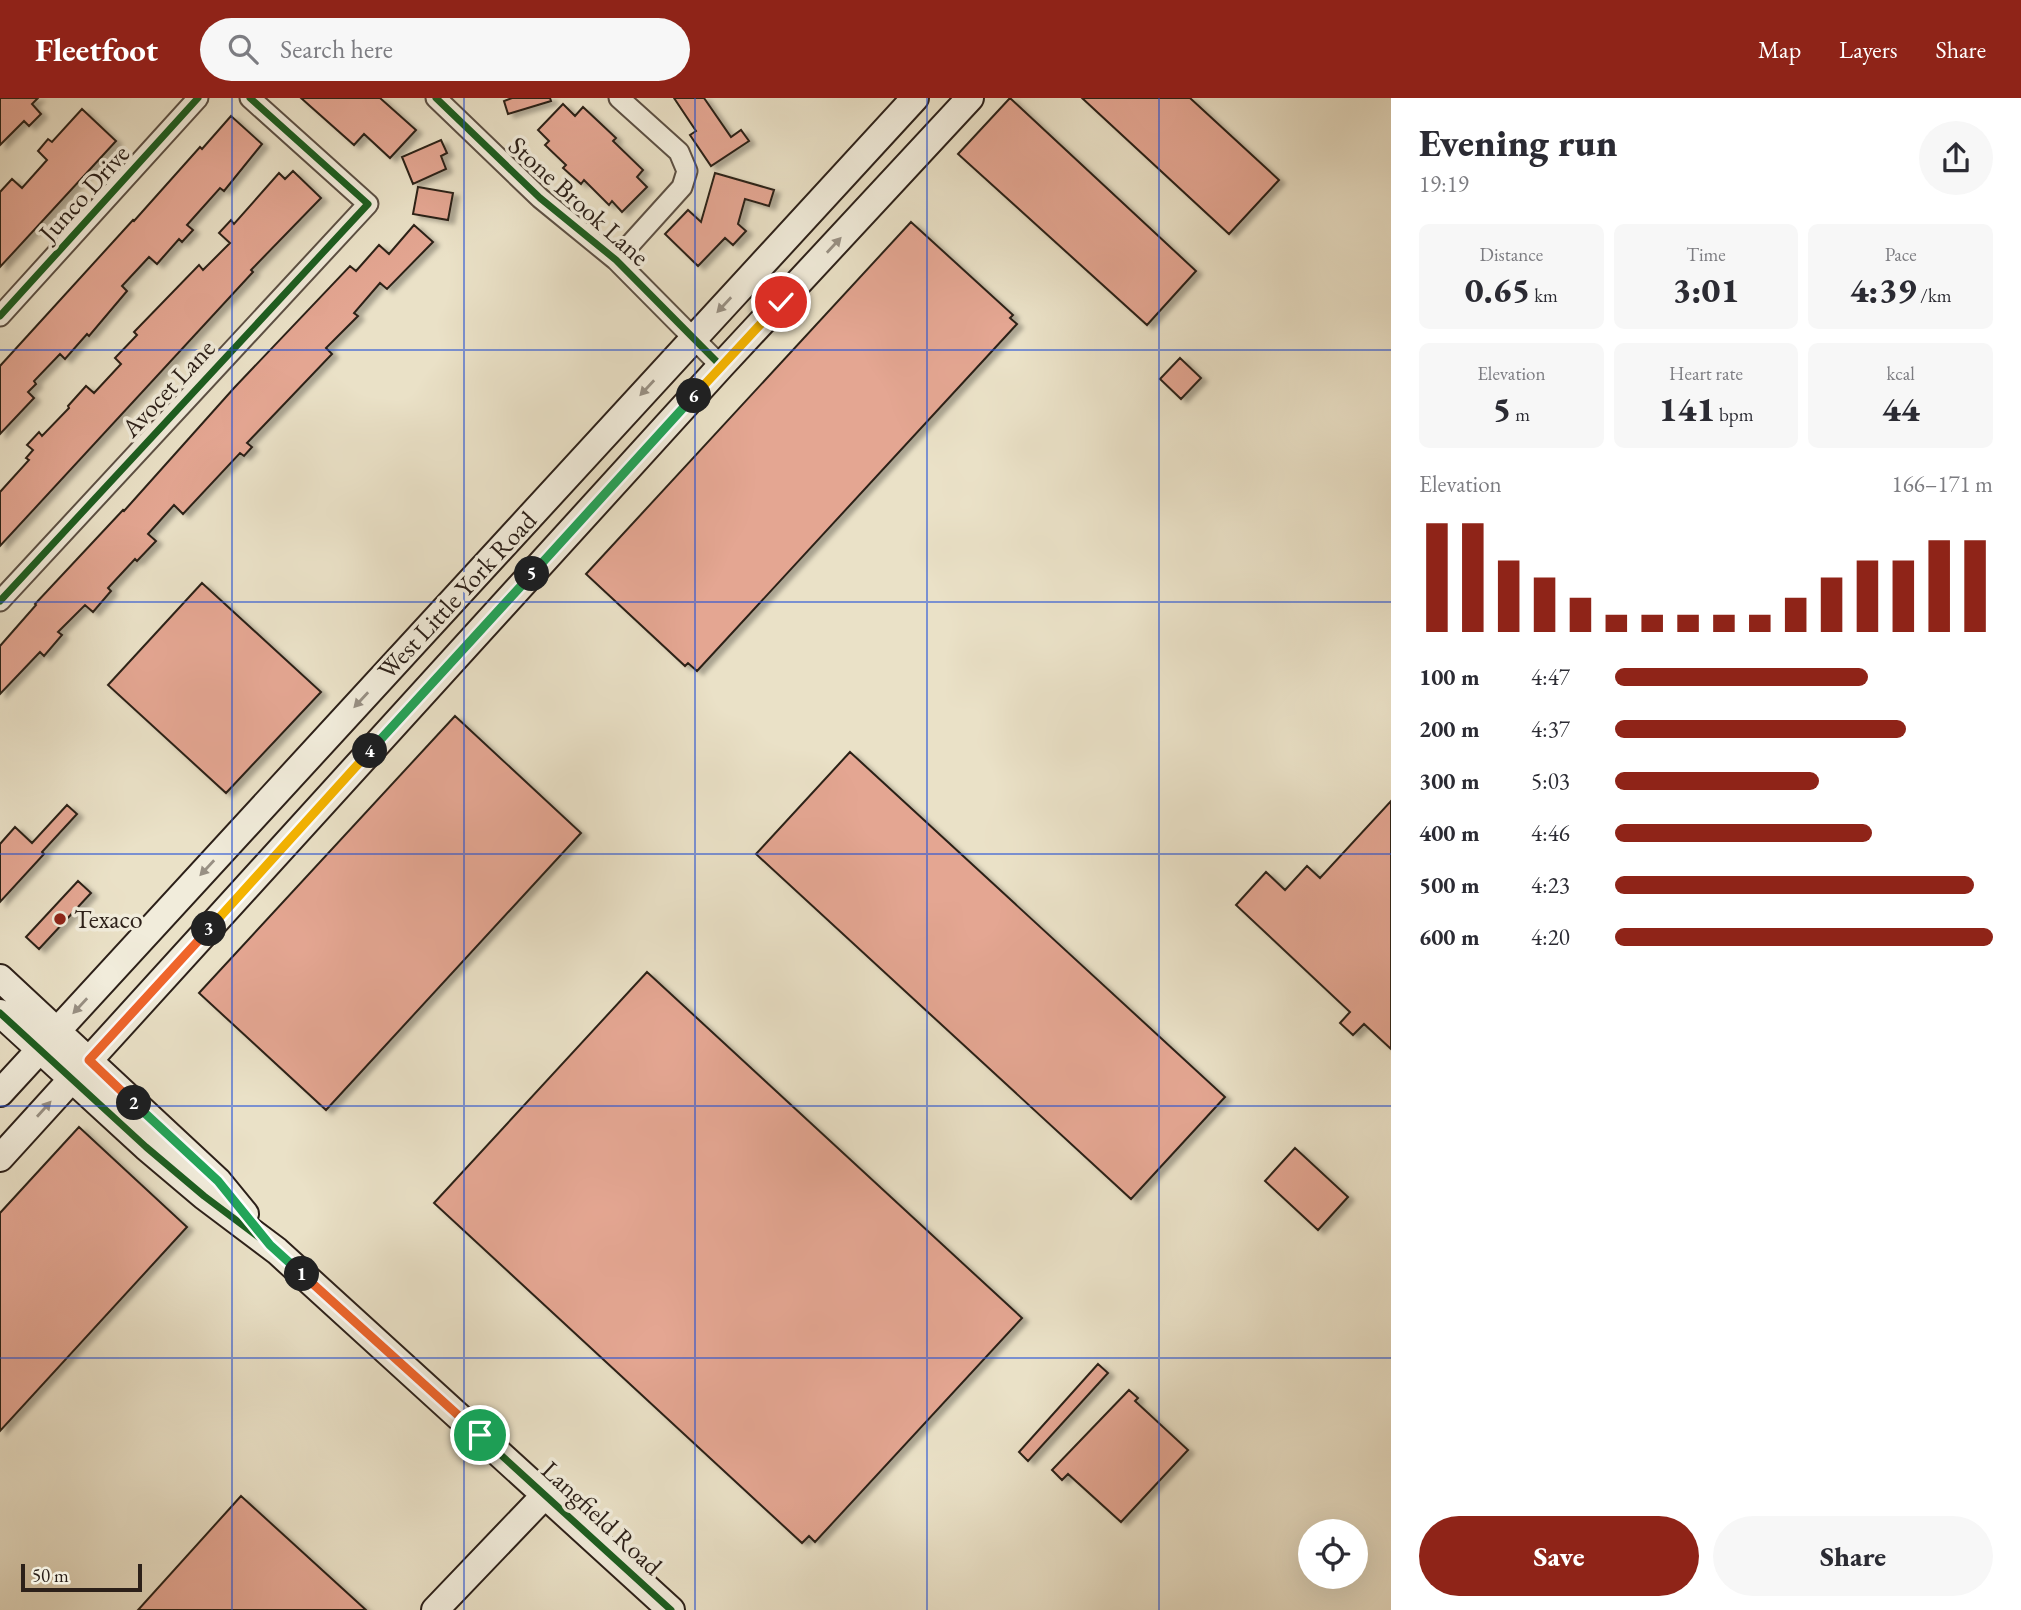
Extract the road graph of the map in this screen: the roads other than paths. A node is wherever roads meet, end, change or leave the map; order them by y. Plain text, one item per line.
1 (198, 98) edge
2 (250, 98) edge
3 (436, 98) edge
4 (619, 98) edge
5 (915, 98) edge
6 (970, 98) edge
7 (616, 260) junction
8 (0, 316) edge
9 (693, 338) junction
10 (721, 366) junction
11 (465, 587) junction
12 (0, 601) edge
13 (496, 613) junction
14 (262, 808) junction
15 (294, 836) junction
16 (0, 978) edge
17 (0, 1013) edge
18 (48, 1040) junction
19 (80, 1070) junction
20 (0, 1093) edge
21 (0, 1158) edge
22 (546, 1494) junction
23 (435, 1610) edge
24 (671, 1610) edge

1 - 8 street, Junco Drive
2 - 12 street, Avocet Lane
3 - 7 street, Stone Brook Lane
4 - 7 street
5 -> 9 main road, West Little York Road
10 -> 6 main road, West Little York Road
7 - 9 street, Stone Brook Lane
9 - 10 street, Stone Brook Lane
9 -> 11 main road, West Little York Road
10 - 13 main road, West Little York Road
11 - 13 main road
11 -> 14 main road, West Little York Road
13 - 15 main road, West Little York Road
14 - 15 main road
14 -> 18 main road, West Little York Road
15 - 19 main road, West Little York Road
16 - 18 main road, Langfield Road
17 - 18 main road, Langfield Road
18 - 19 main road, Langfield Road
18 - 20 main road, West Little York Road
21 -> 19 main road, West Little York Road
19 - 22 main road, Langfield Road
22 - 23 main road
22 - 24 main road, Langfield Road

